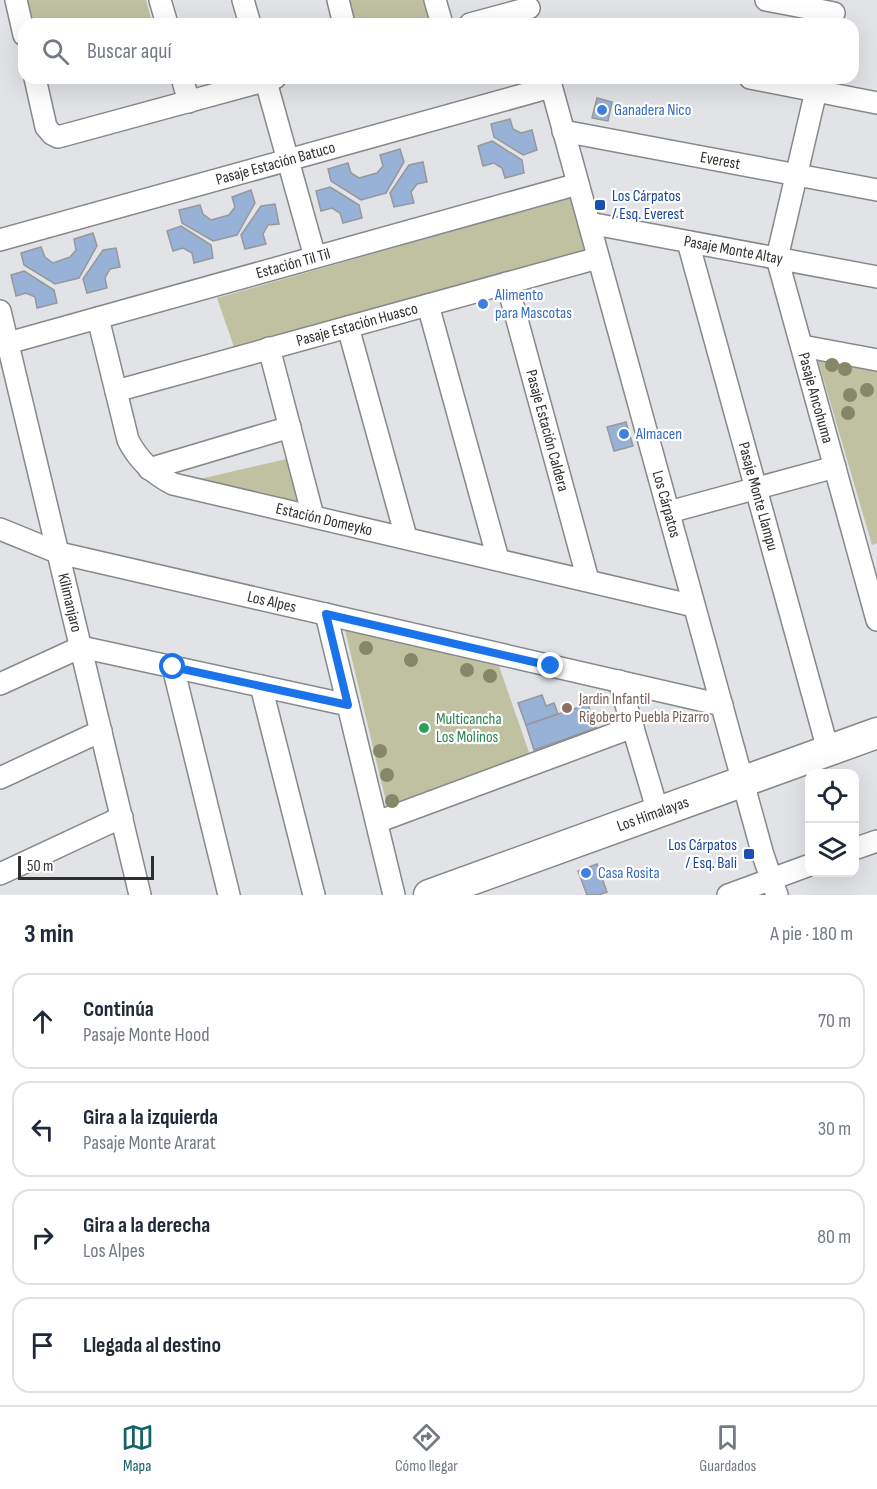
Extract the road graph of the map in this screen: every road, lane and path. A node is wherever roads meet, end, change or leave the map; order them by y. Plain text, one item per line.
1 (16, 0) edge
2 (160, 0) edge
3 (243, 0) edge
4 (338, 0) edge
5 (435, 0) edge
6 (766, 0) edge
7 (530, 11) edge
8 (834, 12) edge
9 (20, 18) edge
10 (164, 18) edge
11 (248, 18) edge
12 (342, 18) edge
13 (440, 18) edge
14 (498, 18) edge
15 (36, 84) edge
16 (184, 84) edge
17 (251, 84) edge
18 (269, 84) edge
19 (543, 84) edge
20 (551, 84) edge
21 (817, 84) edge
22 (189, 102) junction
23 (877, 103) edge
24 (563, 131) junction
25 (288, 160) junction
26 (795, 175) junction
27 (578, 184) junction
28 (877, 190) edge
29 (589, 223) junction
30 (0, 240) edge
31 (687, 242) junction
32 (315, 258) junction
33 (598, 258) junction
34 (777, 258) junction
35 (877, 277) edge
36 (507, 283) junction
37 (428, 305) junction
38 (0, 311) edge
39 (98, 318) junction
40 (348, 327) junction
41 (802, 346) junction
42 (6, 348) edge
43 (269, 348) junction
44 (877, 360) edge
45 (116, 391) junction
46 (290, 427) junction
47 (835, 467) junction
48 (149, 469) junction
49 (756, 488) junction
50 (669, 512) junction
51 (313, 516) junction
52 (0, 529) edge
53 (406, 537) junction
54 (59, 553) junction
55 (869, 558) edge
56 (498, 559) junction
57 (588, 580) junction
58 (694, 606) junction
59 (326, 614) junction
60 (877, 620) edge
61 (81, 647) junction
62 (173, 667) junction
63 (620, 681) junction
64 (0, 684) edge
65 (261, 686) junction
66 (348, 705) junction
67 (722, 705) junction
68 (633, 727) junction
69 (101, 731) junction
70 (877, 733) edge
71 (828, 750) junction
72 (0, 778) edge
73 (743, 781) junction
74 (658, 812) junction
75 (122, 817) junction
76 (376, 822) junction
77 (877, 841) edge
78 (859, 848) edge
79 (805, 868) edge
80 (0, 874) edge
81 (774, 887) edge
82 (140, 895) edge
83 (229, 895) edge
84 (314, 895) edge
85 (394, 895) edge
86 (429, 895) edge
87 (728, 895) edge

1 - 9 street
2 - 10 street
3 - 11 street
4 - 12 street
5 - 13 street
6 - 8 street
7 - 14 street
15 - 22 street
16 - 22 street
17 - 22 street
18 - 25 street
19 - 25 street, Pasaje Estación Batuco
20 - 24 street, Los Cárpatos
21 - 23 street
21 - 26 street, Pasaje Ancohuma
24 - 26 street, Everest
24 - 27 street, Los Cárpatos
25 - 30 street, Pasaje Estación Batuco
25 - 32 street
26 - 28 street, Everest
26 - 34 street, Pasaje Ancohuma
27 - 29 street, Los Cárpatos
27 - 32 street, Estación Til Til
29 - 31 street, Pasaje Monte Altay
29 - 33 street, Los Cárpatos
31 - 34 street, Pasaje Monte Altay
31 - 49 street, Pasaje Monte Llampu
32 - 39 street, Estación Til Til
33 - 36 street, Pasaje Estación Huasco
33 - 50 street, Los Cárpatos
34 - 35 street, Pasaje Monte Altay
34 - 41 street, Pasaje Ancohuma
36 - 37 street, Pasaje Estación Huasco
36 - 57 street, Pasaje Estación Caldera
37 - 40 street, Pasaje Estación Huasco
37 - 56 street
38 - 42 street, Kilimanjaro
39 - 42 street, Estación Til Til
39 - 45 street, Estación Domeyko
40 - 43 street, Pasaje Estación Huasco
40 - 53 street
41 - 44 street
41 - 47 street, Pasaje Ancohuma
42 - 54 street, Kilimanjaro
43 - 45 street, Pasaje Estación Huasco
43 - 46 street
45 - 48 street, Estación Domeyko
46 - 48 street
46 - 51 street
47 - 49 street
47 - 55 street, Pasaje Ancohuma
48 - 51 street, Estación Domeyko
49 - 50 street
49 - 71 street, Pasaje Monte Llampu
50 - 58 street, Los Cárpatos
51 - 53 street, Estación Domeyko
52 - 54 street, Los Alpes
53 - 56 street, Estación Domeyko
54 - 59 street, Los Alpes
54 - 61 street, Kilimanjaro
55 - 60 street, Pasaje Ancohuma
56 - 57 street, Estación Domeyko
57 - 58 street, Estación Domeyko
58 - 67 street, Los Cárpatos
59 - 63 street, Los Alpes
59 - 66 street
61 - 62 street
61 - 64 street
61 - 69 street, Kilimanjaro
62 - 65 street
62 - 83 street
63 - 67 street, Los Alpes
63 - 68 street
65 - 66 street
65 - 84 street
66 - 76 street
67 - 73 street, Los Cárpatos
68 - 74 street
68 - 76 street
69 - 72 street
69 - 75 street, Kilimanjaro
70 - 71 street, Los Himalayas
71 - 73 street, Los Himalayas
73 - 74 street, Los Himalayas
73 - 81 street, Los Cárpatos
74 - 86 street, Los Himalayas
75 - 80 street
75 - 82 street, Kilimanjaro
76 - 85 street
77 - 78 street
79 - 81 street
81 - 87 street

